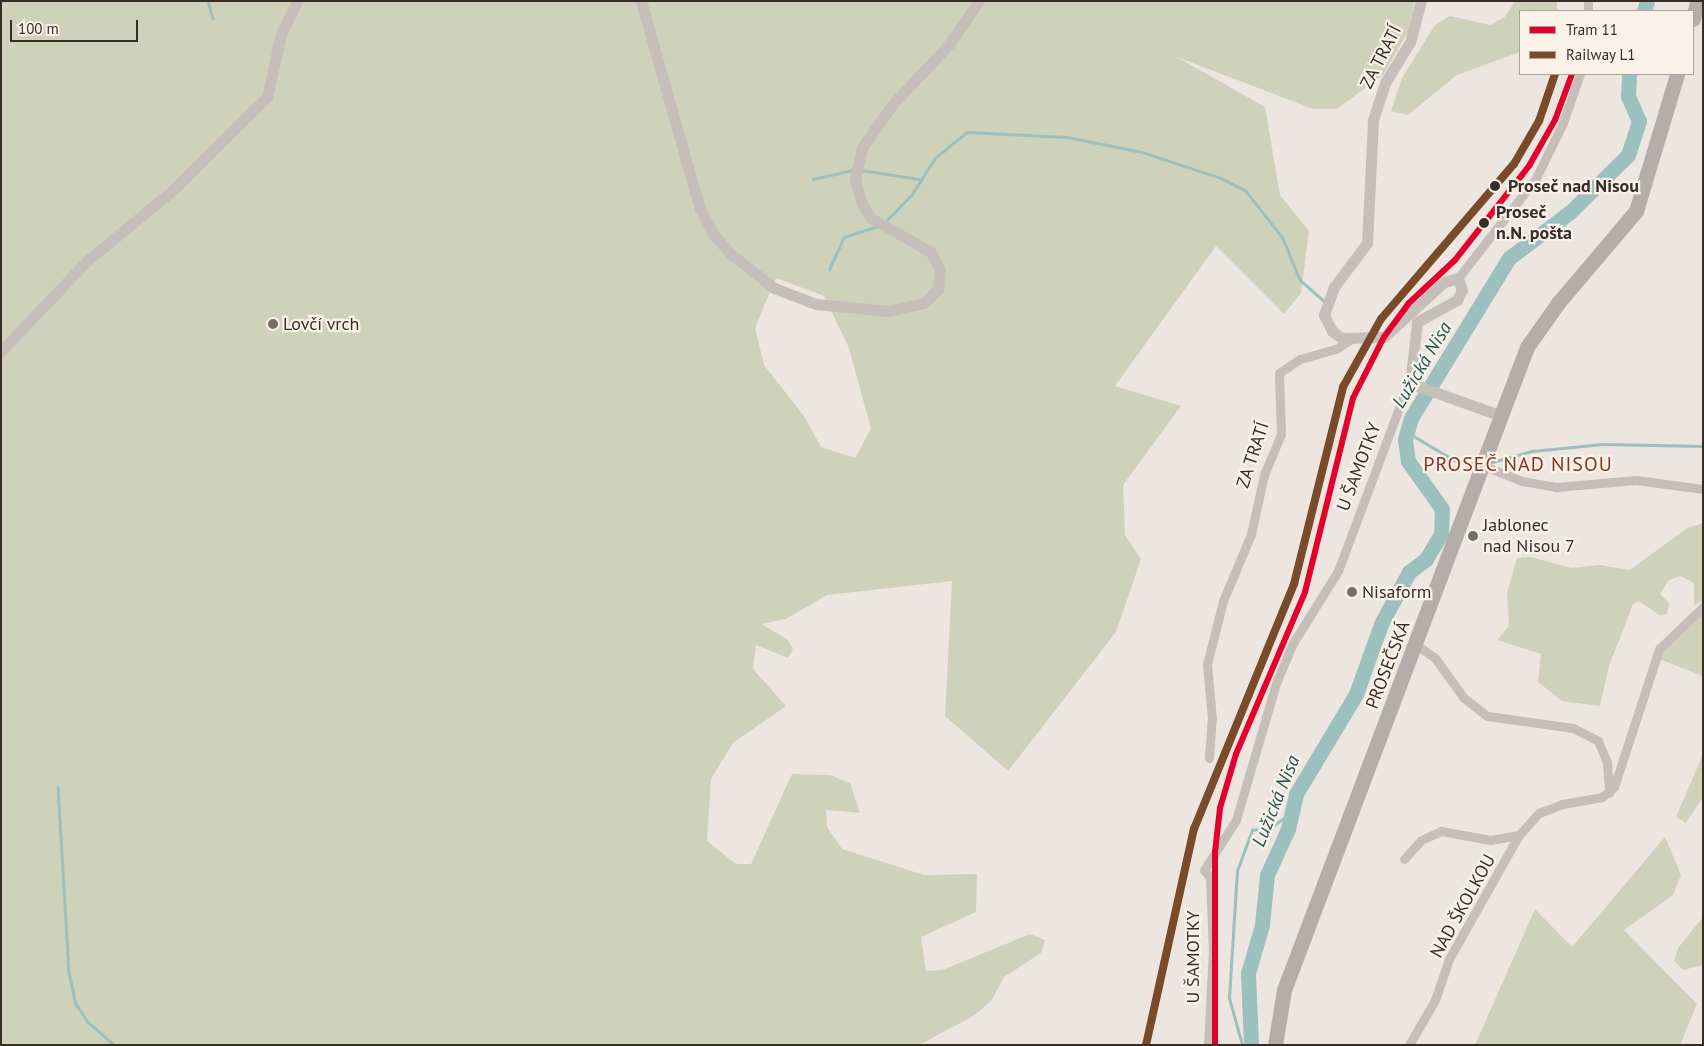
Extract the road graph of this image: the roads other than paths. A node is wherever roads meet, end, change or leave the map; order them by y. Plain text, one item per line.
1 (297, 1) edge
2 (642, 1) edge
3 (979, 1) edge
4 (1421, 1) edge
5 (1697, 1) edge
6 (1694, 14) edge
7 (1580, 75) edge
8 (1677, 75) edge
9 (1458, 278) junction
10 (1350, 340) junction
11 (1, 351) edge
12 (1411, 376) junction
13 (1502, 416) junction
14 (1484, 466) junction
15 (1703, 489) edge
16 (1703, 608) edge
17 (1416, 645) junction
18 (1209, 758) dead end
19 (1609, 793) junction
20 (1519, 835) junction
21 (1404, 859) dead end
22 (1208, 1045) edge
23 (1275, 1045) edge
24 (1408, 1045) edge

1 - 11 street
2 - 3 street
4 - 10 street, ZA TRATÍ
5 - 6 main road
7 - 9 street
8 - 13 main road, PROSEČSKÁ
9 - 10 street
9 - 12 street, U ŠAMOTKY
10 - 18 street, ZA TRATÍ
12 - 13 street
12 - 22 street, U ŠAMOTKY
13 - 14 main road, PROSEČSKÁ
14 - 15 street
14 - 17 main road, PROSEČSKÁ
16 - 19 street
17 - 19 street
17 - 23 main road, PROSEČSKÁ
19 - 20 street, NAD ŠKOLKOU
20 - 21 street, NAD ŠKOLKOU
20 - 24 street, NAD ŠKOLKOU

